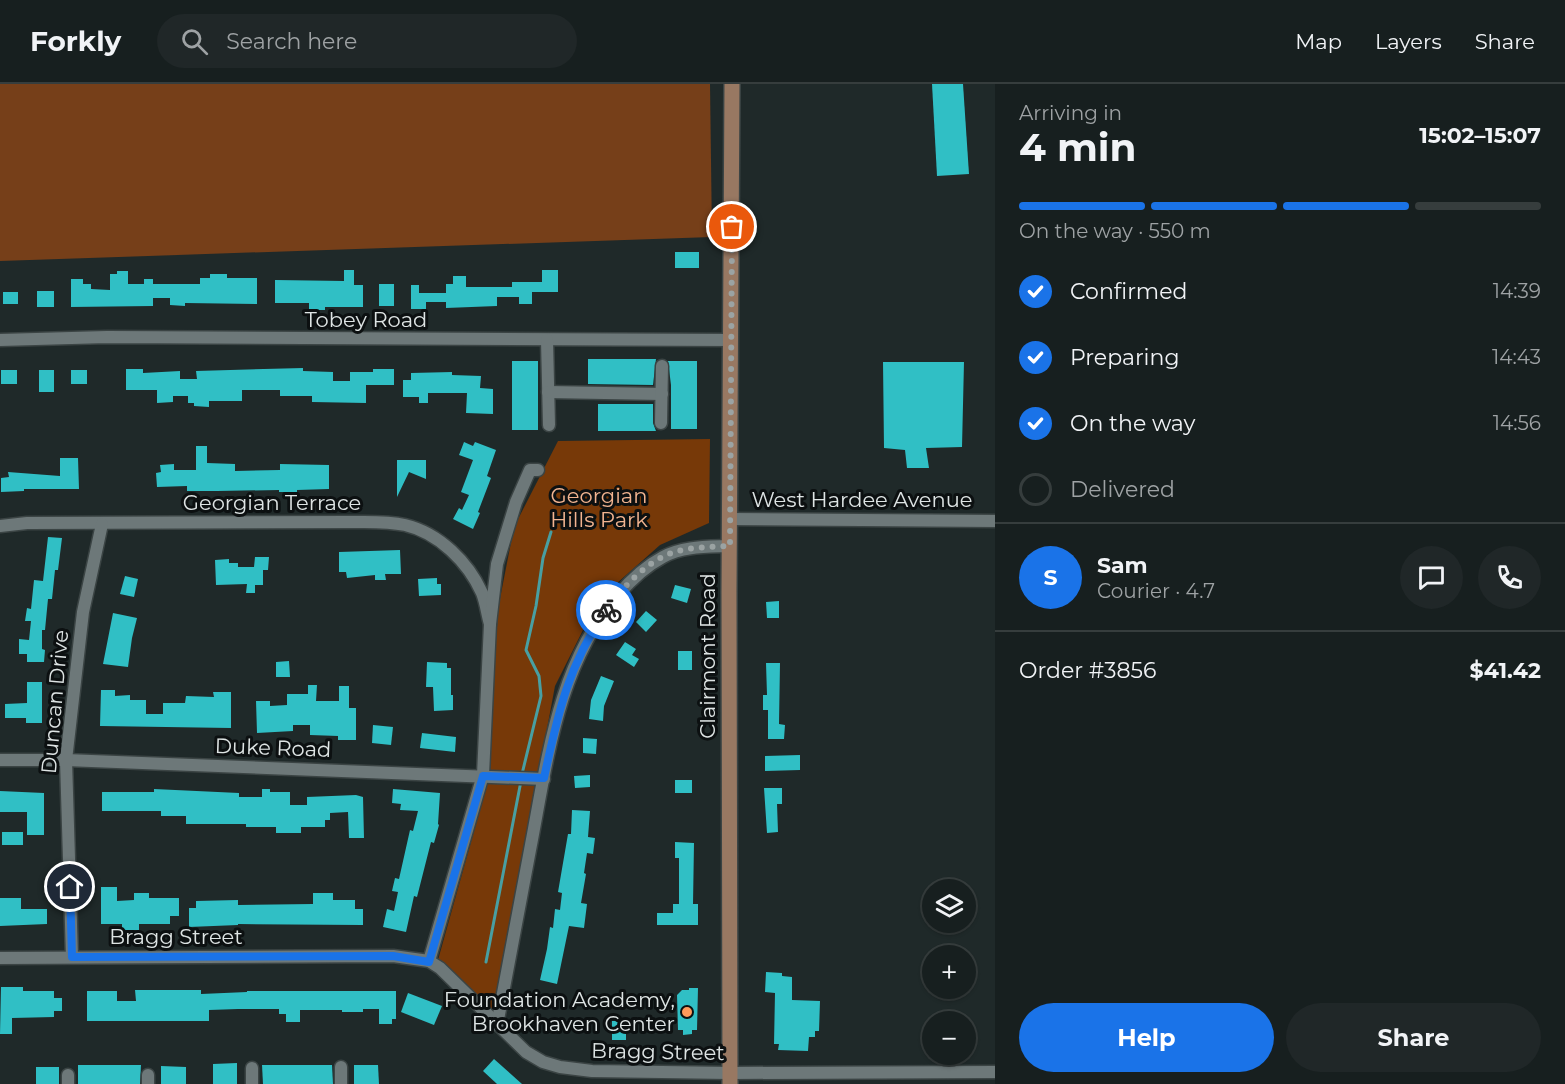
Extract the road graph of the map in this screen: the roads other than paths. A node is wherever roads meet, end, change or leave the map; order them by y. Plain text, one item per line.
1 (732, 84) edge
2 (0, 340) edge
3 (547, 340) junction
4 (731, 340) junction
5 (662, 366) dead end
6 (548, 393) junction
7 (662, 393) junction
8 (662, 423) dead end
9 (549, 425) dead end
10 (538, 470) dead end
11 (730, 519) junction
12 (995, 521) edge
13 (102, 524) junction
14 (0, 526) edge
15 (730, 546) junction
16 (490, 624) junction
17 (0, 760) edge
18 (66, 760) junction
19 (483, 776) junction
20 (544, 778) junction
21 (72, 957) junction
22 (0, 958) edge
23 (429, 962) junction
24 (497, 1025) junction
25 (341, 1067) dead end
26 (252, 1068) dead end
27 (995, 1072) edge
28 (730, 1079) edge
29 (252, 1084) edge
30 (341, 1084) edge

1 - 4 main road, Clairmont Road
2 - 3 street, Tobey Road
3 - 4 street, Tobey Road
3 - 6 street
4 - 11 main road, Clairmont Road
5 - 7 street
6 - 7 street
6 - 9 street
7 - 8 street
10 - 16 street
11 - 12 street, West Hardee Avenue
11 - 15 main road, Clairmont Road
13 - 14 street, Georgian Terrace
13 - 16 street, Georgian Terrace
13 - 18 street, Duncan Drive
15 - 20 street
15 - 28 main road, Clairmont Road
16 - 19 street
17 - 18 street, Duke Road
18 - 19 street, Duke Road
18 - 21 street, Duncan Drive
19 - 20 street, Duke Road
19 - 23 street
20 - 24 street
21 - 22 street, Bragg Street
21 - 23 street, Bragg Street
23 - 24 street, Bragg Street
24 - 28 street, Bragg Street
25 - 30 street
26 - 29 street
27 - 28 street, Bragg Street

